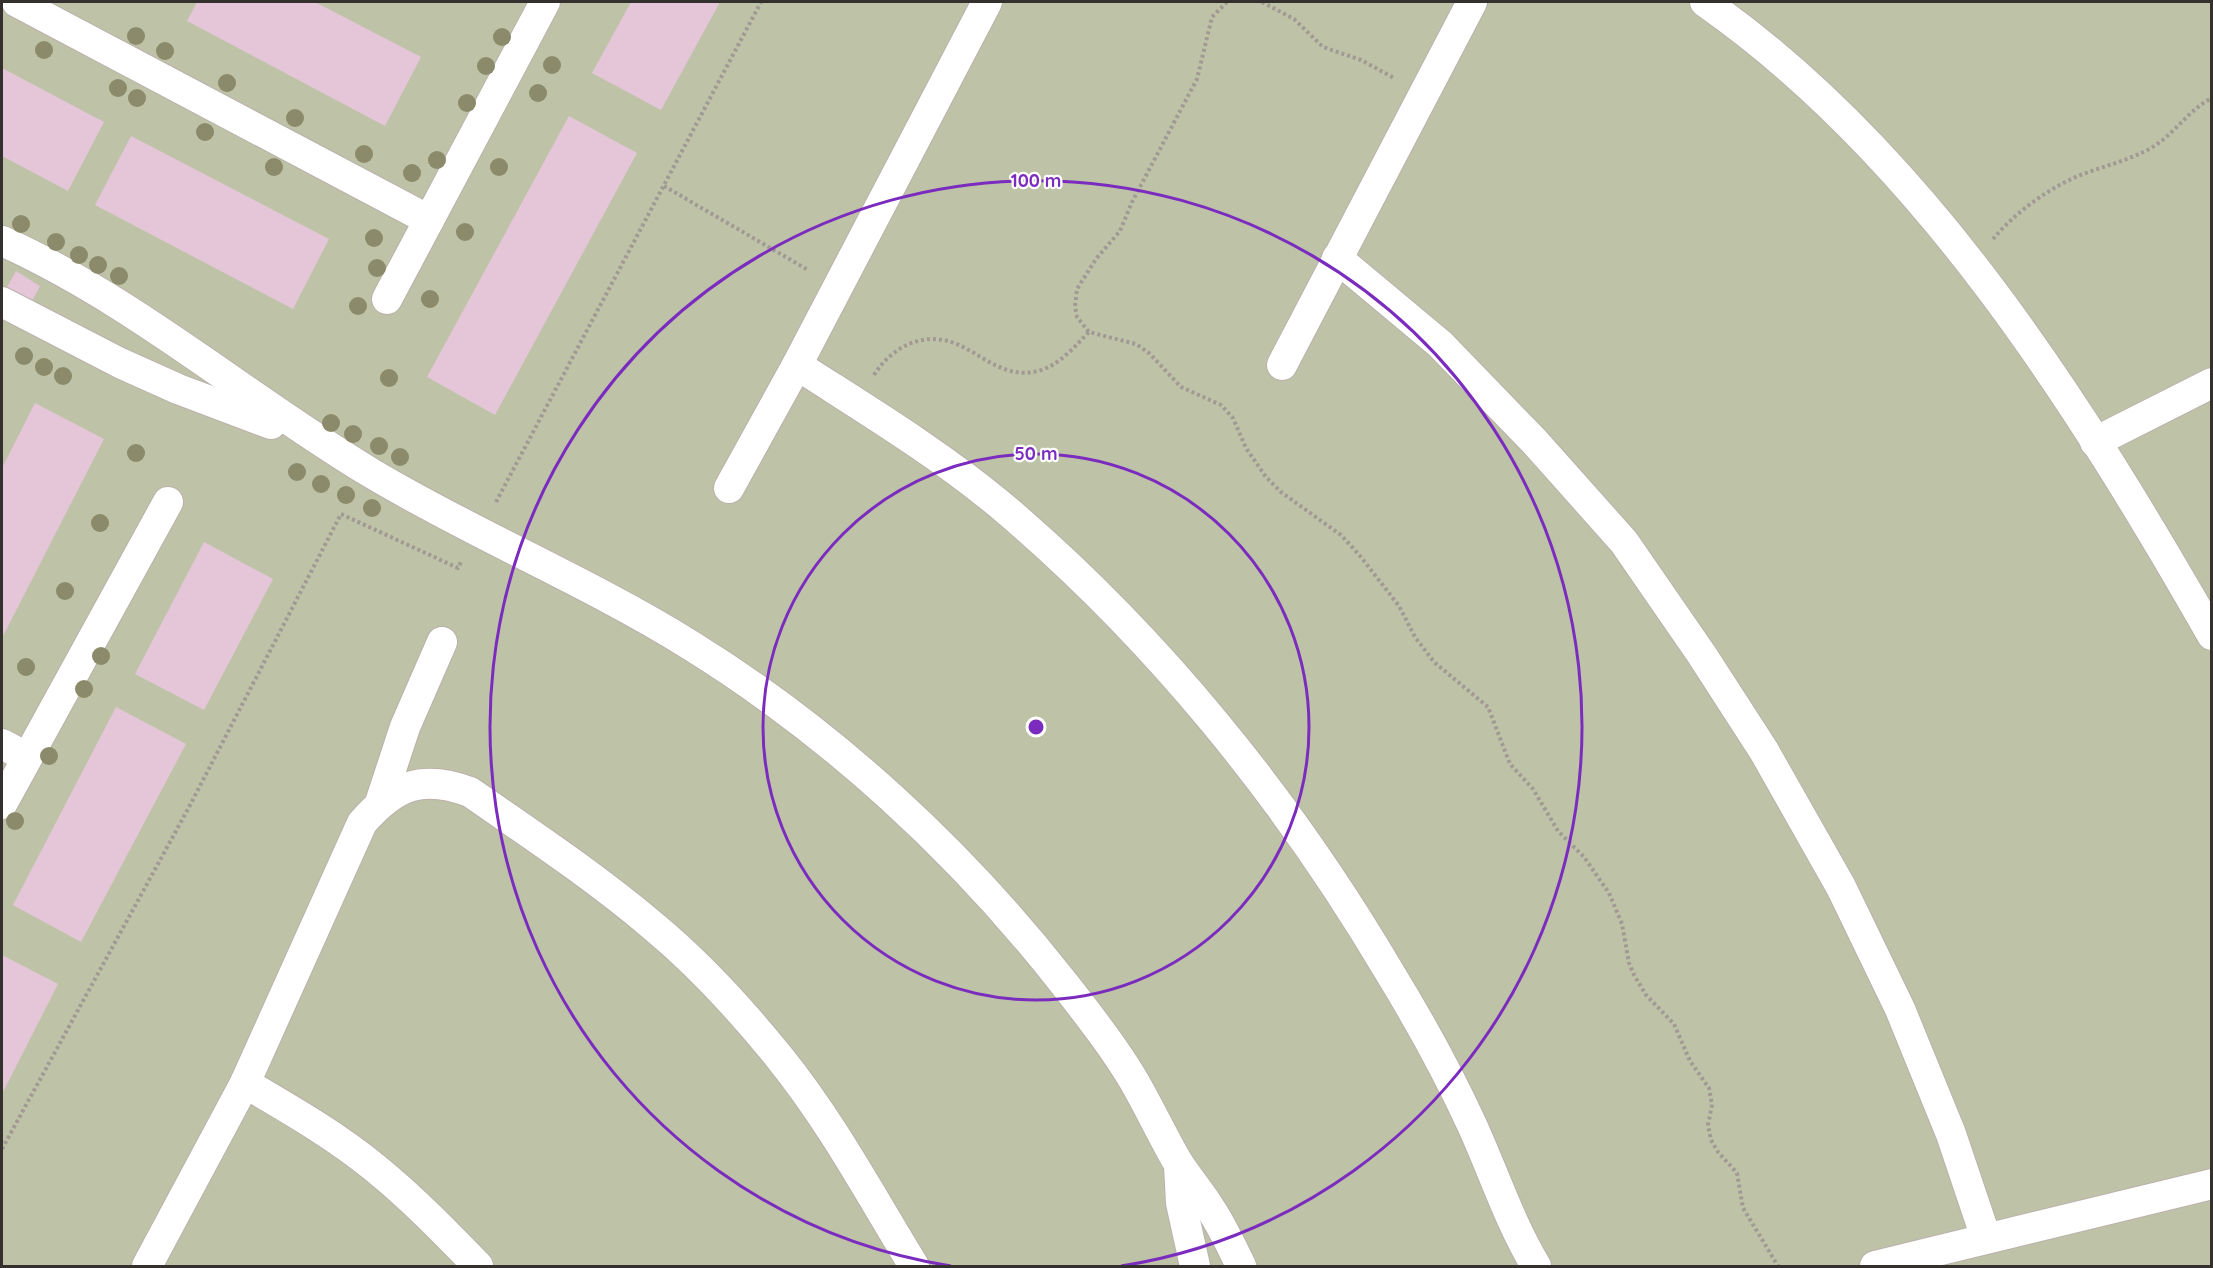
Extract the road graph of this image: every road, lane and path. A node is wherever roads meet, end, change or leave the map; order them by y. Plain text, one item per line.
1 (17, 2) edge
2 (545, 2) edge
3 (761, 2) edge
4 (987, 2) edge
5 (1227, 2) edge
6 (1262, 2) edge
7 (1472, 2) edge
8 (1705, 2) edge
9 (1423, 96) junction
10 (2211, 98) edge
11 (664, 186) junction
12 (429, 220) junction
13 (2, 241) edge
14 (1337, 258) junction
15 (1972, 265) junction
16 (837, 287) junction
17 (387, 299) dead end
18 (2, 302) edge
19 (145, 321) junction
20 (1089, 332) junction
21 (120, 363) junction
22 (797, 365) junction
23 (1282, 365) dead end
24 (2211, 383) edge
25 (856, 404) junction
26 (2096, 442) junction
27 (330, 447) junction
28 (729, 488) dead end
29 (168, 502) dead end
30 (480, 531) junction
31 (2211, 635) edge
32 (442, 642) dead end
33 (14, 751) edge
34 (380, 802) junction
35 (2, 804) edge
36 (244, 1083) junction
37 (2, 1149) edge
38 (1179, 1165) junction
39 (2211, 1184) edge
40 (1986, 1238) junction
41 (147, 1266) edge
42 (478, 1266) edge
43 (914, 1266) edge
44 (1195, 1266) edge
45 (1241, 1266) edge
46 (1536, 1266) edge
47 (1778, 1266) edge
48 (1875, 1266) edge

1 - 12 street
2 - 12 street
3 - 11 path
4 - 16 street
5 - 20 path
6 - 9 path
7 - 9 street
8 - 15 street
9 - 14 street
10 - 15 path
11 - 16 path
11 - 30 path
12 - 17 street
13 - 19 street
14 - 23 street
14 - 40 street
15 - 26 street
16 - 22 street
18 - 21 street
19 - 21 street
19 - 27 street
20 - 25 path
20 - 47 path
21 - 27 street
22 - 25 street
22 - 28 street
24 - 26 street
25 - 46 street
26 - 31 street
27 - 30 street
29 - 33 street
30 - 37 path
30 - 38 street
32 - 34 street
33 - 35 street
34 - 36 street
34 - 43 street
36 - 41 street
36 - 42 street
38 - 44 street
38 - 45 street
39 - 40 street
40 - 48 street

